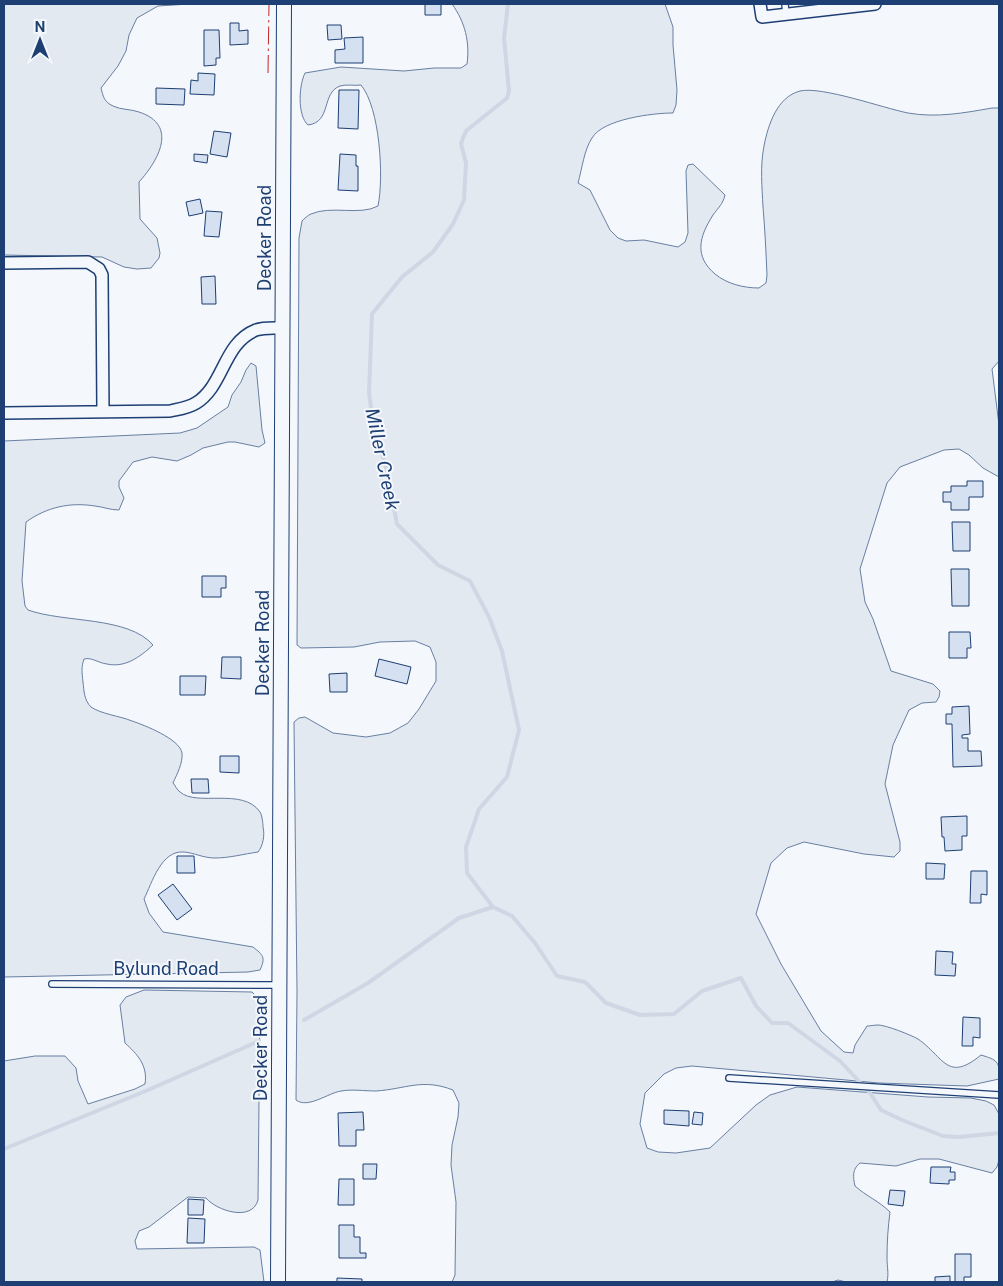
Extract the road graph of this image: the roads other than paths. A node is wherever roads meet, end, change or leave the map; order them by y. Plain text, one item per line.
1 (284, 4) edge
2 (760, 4) edge
3 (875, 4) edge
4 (786, 9) edge
5 (4, 263) edge
6 (283, 328) junction
7 (102, 412) junction
8 (4, 414) edge
9 (52, 984) dead end
10 (280, 984) junction
11 (730, 1078) dead end
12 (999, 1095) edge
13 (278, 1282) edge

1 - 6 street, Decker Road
2 - 4 street
3 - 4 street
5 - 7 street
6 - 7 street
6 - 10 street, Decker Road
7 - 8 street
9 - 10 lane, Bylund Road
10 - 13 street, Decker Road
11 - 12 lane

